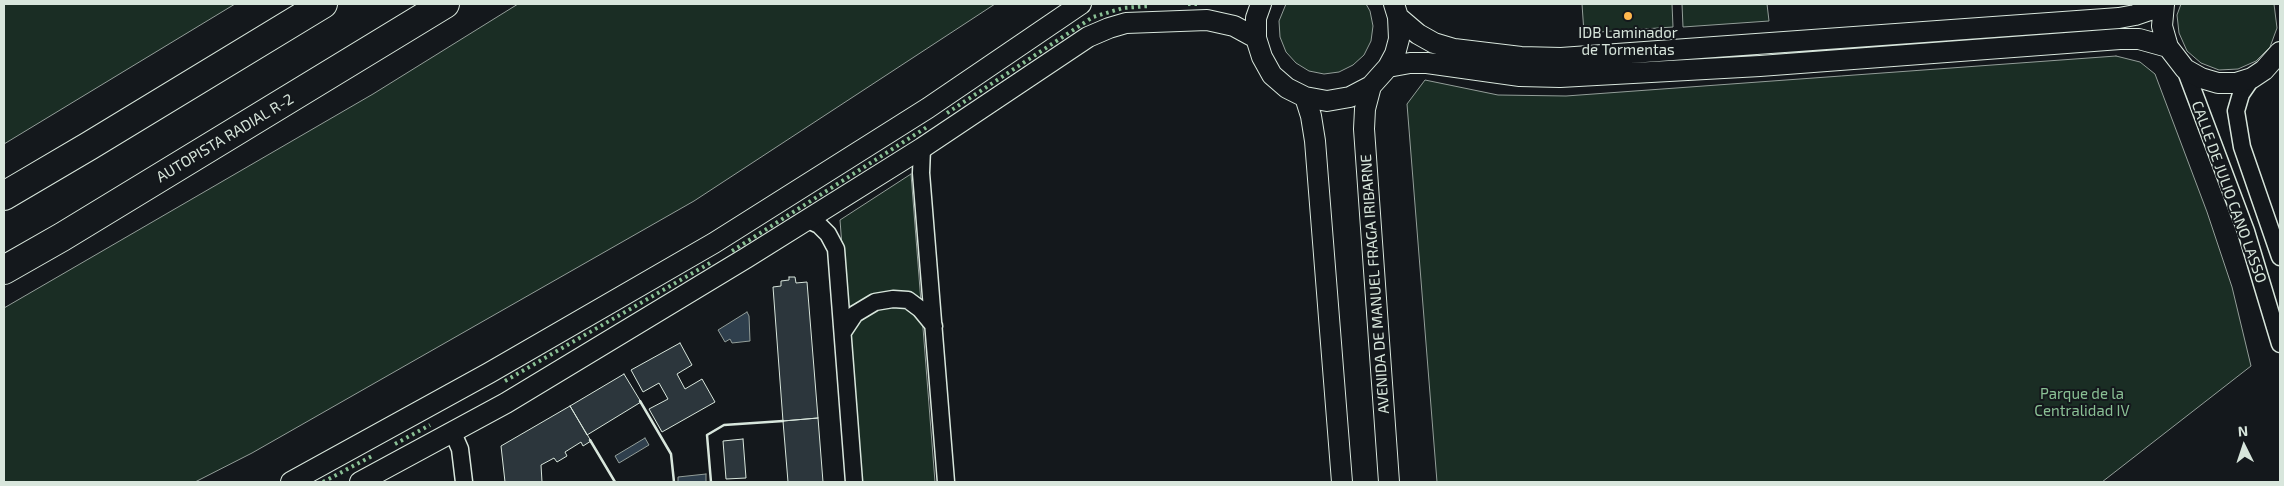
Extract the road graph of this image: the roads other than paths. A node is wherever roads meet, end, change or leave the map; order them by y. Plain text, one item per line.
1 (323, 4) edge
2 (445, 4) edge
3 (1081, 4) edge
4 (1261, 4) edge
5 (2164, 4) edge
6 (1396, 10) edge
7 (1256, 38) junction
8 (2168, 47) junction
9 (2280, 52) edge
10 (1388, 67) junction
11 (2186, 69) junction
12 (2252, 78) junction
13 (1371, 86) junction
14 (1305, 97) junction
15 (922, 148) junction
16 (4, 196) edge
17 (808, 220) junction
18 (2280, 257) edge
19 (4, 270) edge
20 (934, 326) junction
21 (843, 332) junction
22 (2280, 344) edge
23 (453, 433) junction
24 (290, 482) edge
25 (360, 482) edge
26 (464, 482) edge
27 (854, 482) edge
28 (946, 482) edge
29 (1342, 482) edge
30 (1389, 482) edge

1 - 16 highway
2 - 19 highway, AUTOPISTA RADIAL R-2
3 - 24 street
4 - 7 street
5 - 6 street
5 - 8 street
6 - 10 street
7 - 14 street
7 - 15 street
8 - 10 street
8 - 11 street
9 - 12 street
10 - 13 street
11 - 12 street
11 - 22 street, CALLE DE JULIO CANO LASSO
12 - 18 street, CALLE DE JULIO CANO LASSO
13 - 14 street
13 - 30 street, AVENIDA DE MANUEL FRAGA IRIBARNE
14 - 29 street
15 - 17 street
15 - 20 street
17 - 21 street
17 - 23 street
20 - 21 street
20 - 28 street
21 - 27 street
23 - 25 street
23 - 26 street

